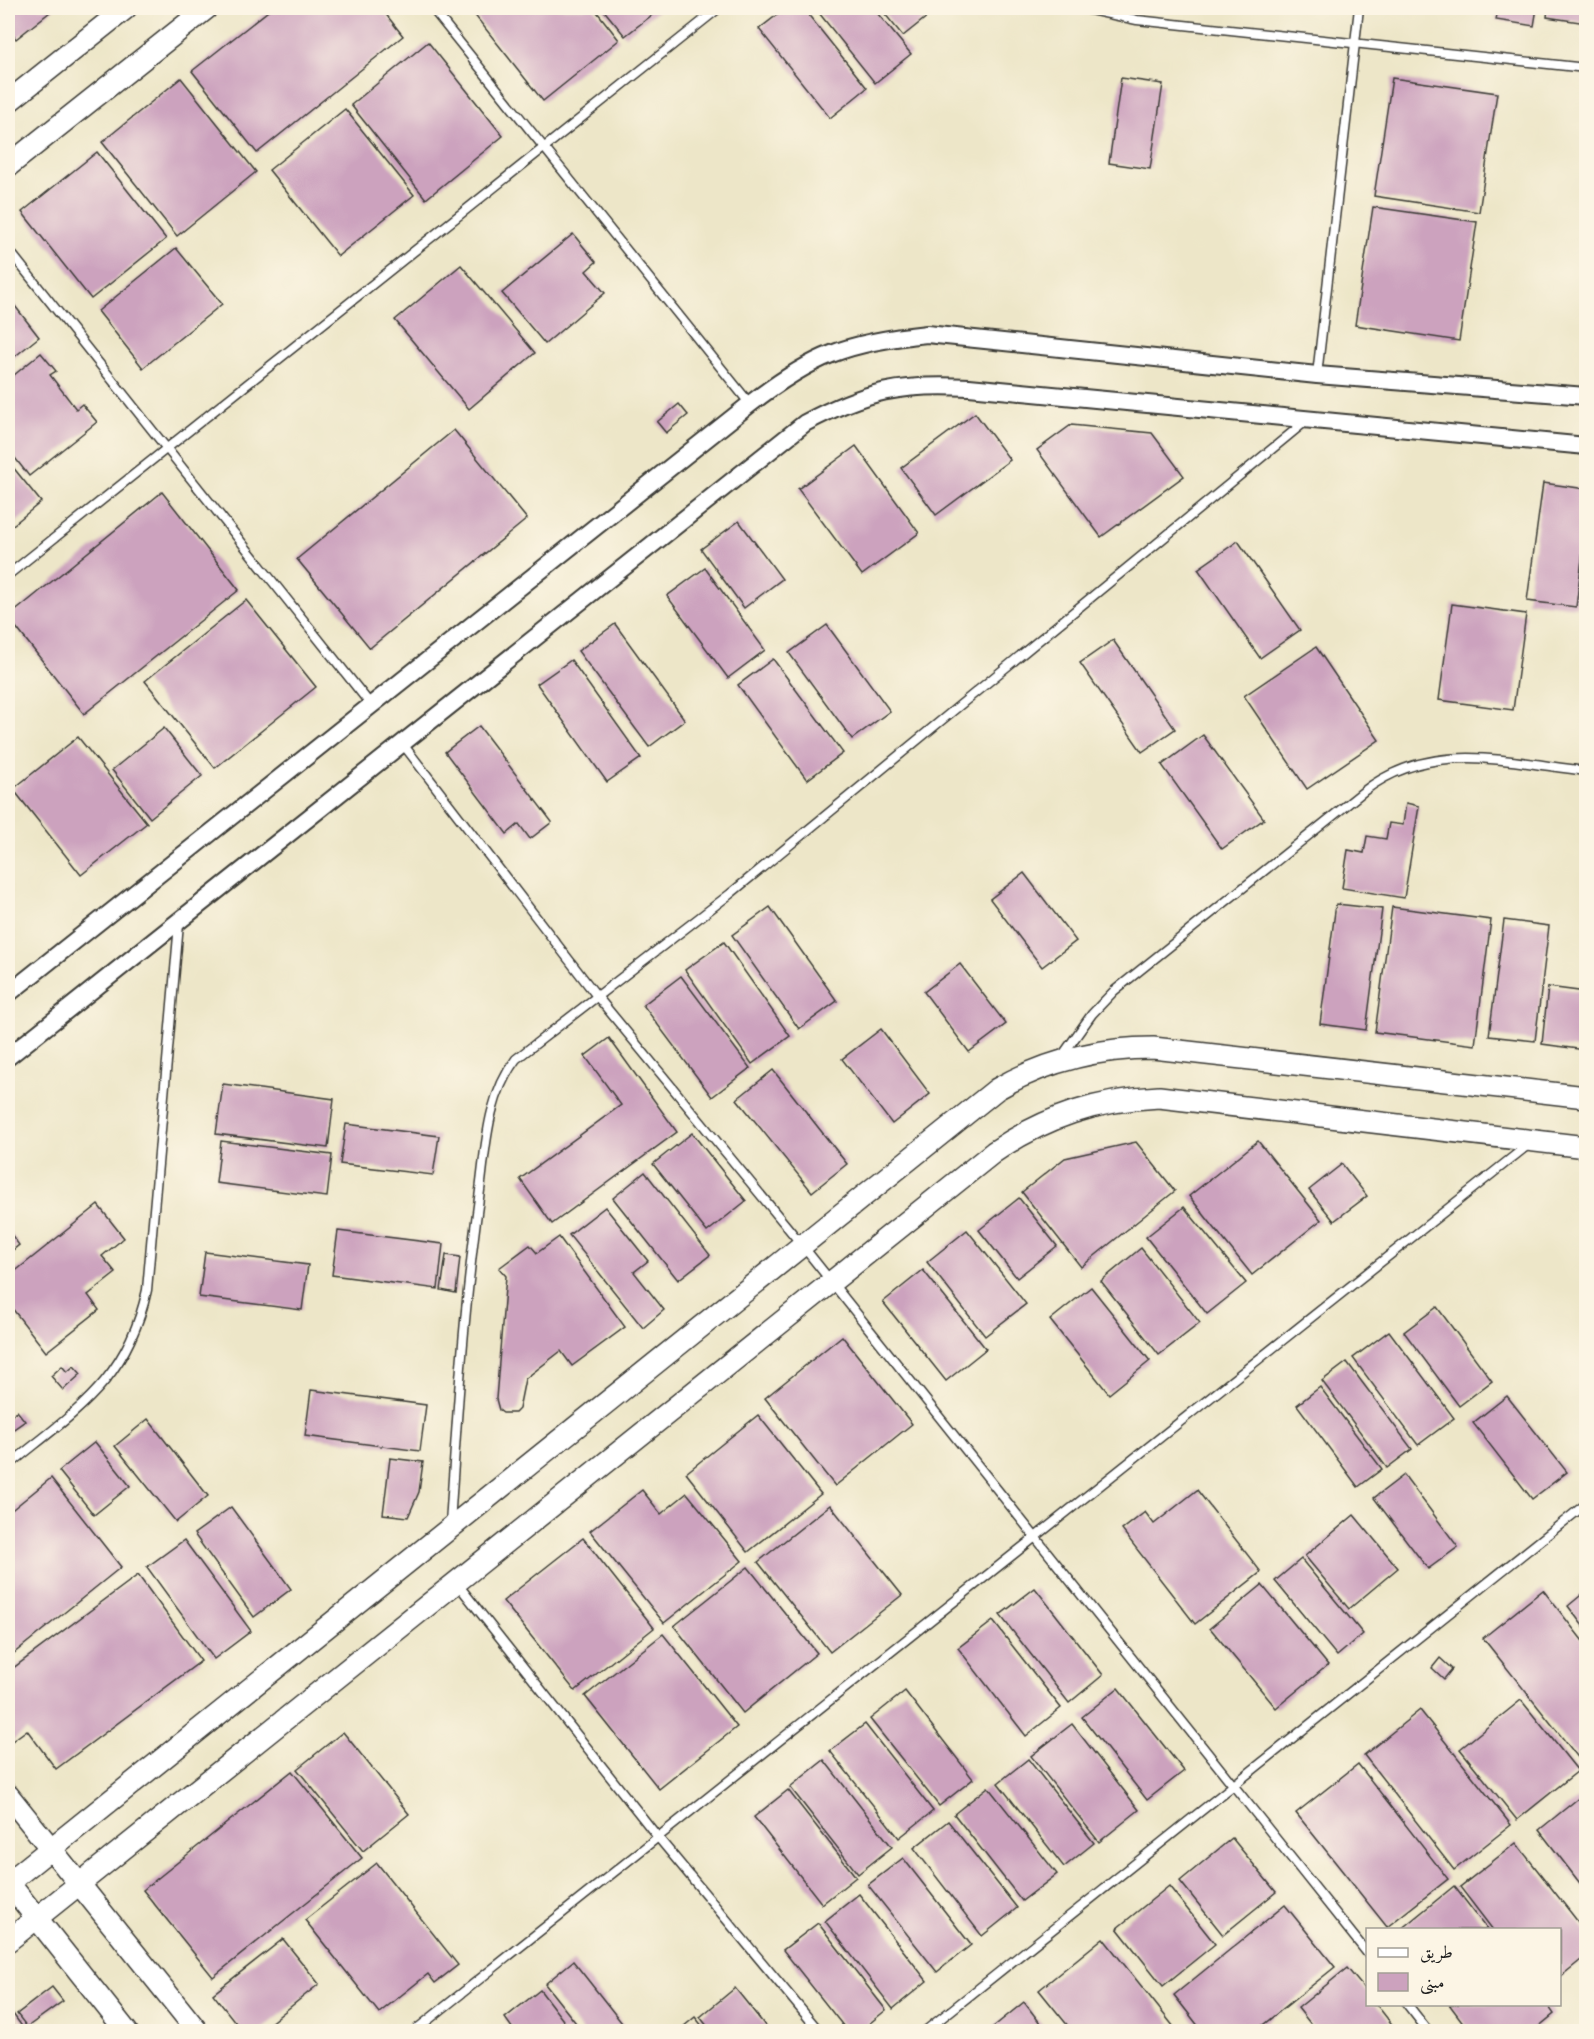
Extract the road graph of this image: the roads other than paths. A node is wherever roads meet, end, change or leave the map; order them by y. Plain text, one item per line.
1 (126, 8) edge
2 (207, 8) edge
3 (432, 8) edge
4 (719, 8) edge
5 (1081, 8) edge
6 (1359, 8) edge
7 (1356, 43) junction
8 (1587, 68) edge
9 (8, 102) edge
10 (544, 147) junction
11 (8, 166) edge
12 (8, 249) edge
13 (1317, 375) junction
14 (1587, 396) edge
15 (750, 404) junction
16 (1306, 420) junction
17 (1587, 447) edge
18 (166, 448) junction
19 (8, 575) edge
20 (371, 705) junction
21 (402, 743) junction
22 (1587, 771) edge
23 (179, 920) junction
24 (8, 994) edge
25 (596, 995) junction
26 (8, 1057) edge
27 (1059, 1061) junction
28 (1587, 1097) edge
29 (1533, 1141) junction
30 (1587, 1147) edge
31 (802, 1245) junction
32 (831, 1282) junction
33 (8, 1466) edge
34 (1587, 1504) edge
35 (449, 1531) junction
36 (1034, 1536) junction
37 (456, 1582) junction
38 (1233, 1786) junction
39 (8, 1794) edge
40 (657, 1836) junction
41 (51, 1849) junction
42 (8, 1883) edge
43 (79, 1884) junction
44 (36, 1918) junction
45 (8, 1941) edge
46 (1366, 1952) edge
47 (1409, 2006) edge
48 (127, 2031) edge
49 (198, 2031) edge
50 (413, 2031) edge
51 (820, 2031) edge
52 (924, 2031) edge
53 (1429, 2031) edge

1 - 9 street
2 - 11 street
3 - 10 lane
4 - 10 lane
5 - 7 lane
6 - 7 lane
7 - 8 lane
7 - 13 lane
10 - 15 lane
10 - 18 lane
12 - 18 lane
13 - 14 street
13 - 15 street
15 - 20 street
16 - 17 street
16 - 21 street
16 - 25 lane
18 - 19 lane
18 - 20 lane
20 - 24 street
21 - 23 street
21 - 25 lane
22 - 27 lane
23 - 26 street
23 - 33 lane
25 - 31 lane
25 - 35 lane
27 - 28 street
27 - 31 street
29 - 30 street
29 - 32 street
29 - 36 lane
31 - 32 lane
31 - 35 street
32 - 36 lane
32 - 37 street
34 - 38 lane
35 - 41 street
36 - 38 lane
36 - 40 lane
37 - 40 lane
37 - 43 street
38 - 46 lane
38 - 52 lane
39 - 41 street
40 - 50 lane
40 - 51 lane
41 - 42 street
41 - 43 street
42 - 44 street
43 - 44 street
43 - 49 street
44 - 45 street
44 - 48 street
47 - 53 lane

